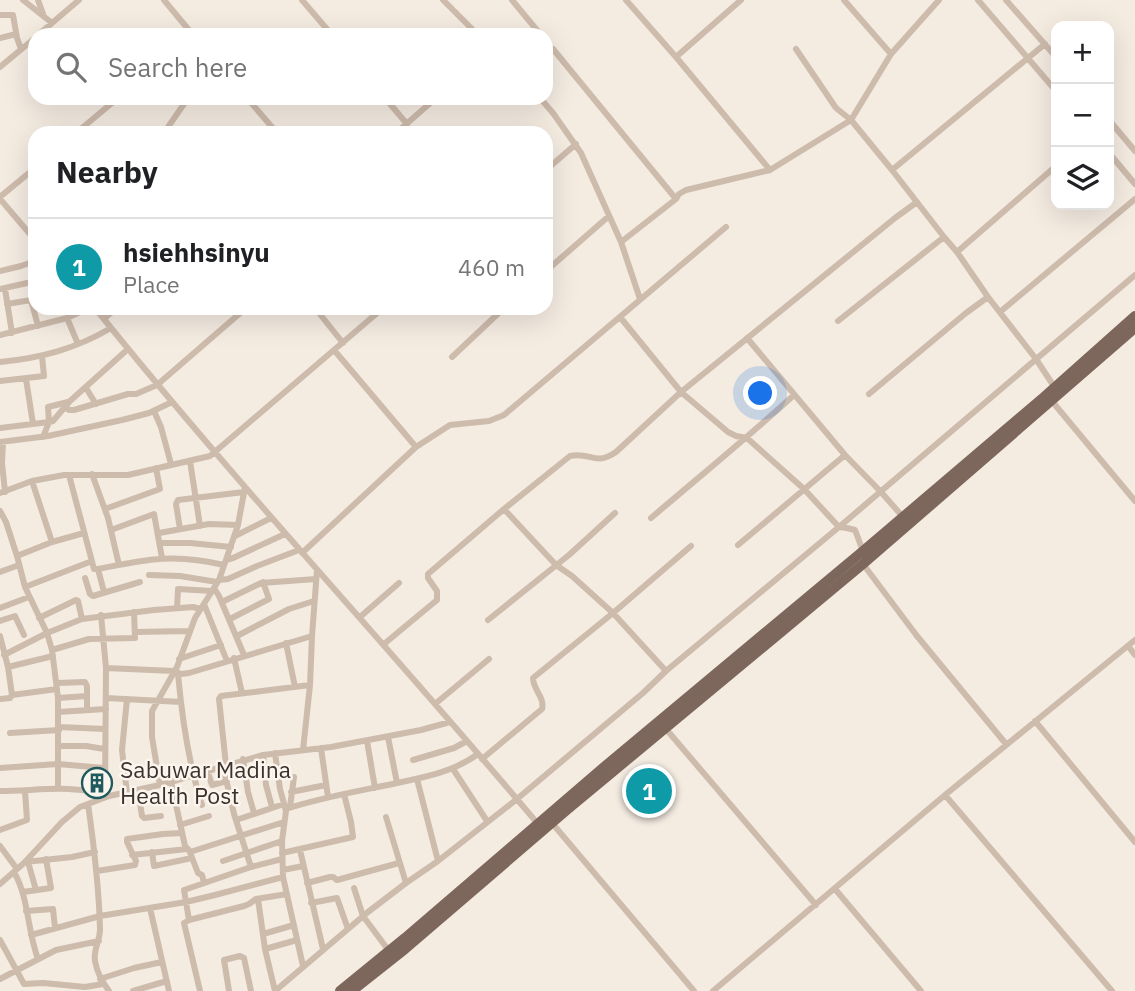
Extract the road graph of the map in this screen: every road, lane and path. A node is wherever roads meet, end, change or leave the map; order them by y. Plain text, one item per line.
1 (23, 0) edge
2 (38, 0) edge
3 (164, 0) edge
4 (302, 0) edge
5 (443, 0) edge
6 (512, 0) edge
7 (626, 0) edge
8 (741, 0) edge
9 (844, 0) edge
10 (939, 0) edge
11 (978, 0) edge
12 (1006, 0) edge
13 (75, 1) edge
14 (0, 15) edge
15 (44, 16) junction
16 (52, 23) junction
17 (46, 28) edge
18 (187, 28) edge
19 (326, 28) edge
20 (471, 28) edge
21 (535, 28) edge
22 (16, 34) junction
23 (0, 38) edge
24 (28, 43) edge
25 (1045, 44) junction
26 (21, 49) junction
27 (553, 49) edge
28 (796, 49) dead end
29 (1051, 51) edge
30 (891, 54) junction
31 (676, 57) junction
32 (1027, 57) junction
33 (0, 67) edge
34 (1051, 84) edge
35 (110, 105) edge
36 (183, 105) edge
37 (253, 105) edge
38 (391, 105) edge
39 (428, 105) edge
40 (545, 105) edge
41 (851, 120) junction
42 (407, 124) junction
43 (84, 126) edge
44 (169, 126) edge
45 (271, 126) edge
46 (405, 126) edge
47 (1114, 126) edge
48 (576, 144) junction
49 (1135, 151) edge
50 (1114, 159) edge
51 (553, 164) edge
52 (770, 170) junction
53 (892, 170) junction
54 (1051, 170) edge
55 (28, 174) edge
56 (1135, 184) edge
57 (0, 198) edge
58 (676, 199) junction
59 (1135, 199) edge
60 (918, 202) junction
61 (609, 216) junction
62 (726, 227) dead end
63 (28, 232) edge
64 (944, 237) junction
65 (621, 242) junction
66 (957, 252) junction
67 (28, 264) edge
68 (553, 265) edge
69 (0, 271) edge
70 (1135, 275) edge
71 (27, 283) dead end
72 (2, 289) edge
73 (988, 297) junction
74 (640, 299) junction
75 (28, 300) edge
76 (7, 304) junction
77 (1000, 312) junction
78 (34, 315) edge
79 (74, 315) edge
80 (100, 315) edge
81 (108, 315) edge
82 (238, 315) edge
83 (321, 315) edge
84 (375, 315) edge
85 (497, 315) edge
86 (1135, 316) edge
87 (620, 317) junction
88 (67, 318) junction
89 (103, 319) junction
90 (838, 321) dead end
91 (37, 326) junction
92 (0, 327) edge
93 (111, 328) junction
94 (1135, 328) edge
95 (11, 329) junction
96 (0, 335) edge
97 (747, 338) junction
98 (343, 342) junction
99 (78, 344) junction
100 (128, 349) junction
101 (334, 350) junction
102 (42, 356) junction
103 (452, 357) dead end
104 (1036, 359) junction
105 (0, 362) edge
106 (26, 379) junction
107 (0, 381) edge
108 (157, 385) junction
109 (86, 388) junction
110 (681, 392) junction
111 (869, 394) dead end
112 (794, 395) junction
113 (1051, 395) junction
114 (172, 402) junction
115 (67, 404) junction
116 (96, 404) junction
117 (154, 411) junction
118 (49, 422) junction
119 (33, 424) junction
120 (0, 428) edge
121 (43, 437) junction
122 (747, 438) junction
123 (1, 442) edge
124 (415, 447) junction
125 (215, 451) junction
126 (845, 455) junction
127 (1, 458) edge
128 (190, 461) junction
129 (171, 464) junction
130 (156, 468) junction
131 (92, 474) junction
132 (69, 475) junction
133 (32, 481) junction
134 (244, 489) junction
135 (804, 489) junction
136 (2, 492) edge
137 (881, 492) junction
138 (196, 498) junction
139 (1135, 501) edge
140 (105, 509) junction
141 (504, 509) junction
142 (0, 511) edge
143 (615, 513) dead end
144 (903, 517) junction
145 (271, 518) junction
146 (651, 518) dead end
147 (238, 525) junction
148 (200, 526) junction
149 (839, 527) junction
150 (180, 529) junction
151 (111, 530) junction
152 (85, 533) junction
153 (159, 533) junction
154 (285, 534) junction
155 (234, 536) junction
156 (52, 542) junction
157 (160, 543) junction
158 (738, 545) dead end
159 (691, 546) dead end
160 (230, 547) junction
161 (300, 552) junction
162 (17, 555) junction
163 (162, 558) junction
164 (865, 558) junction
165 (92, 561) junction
166 (225, 562) junction
167 (19, 565) junction
168 (119, 565) junction
169 (556, 565) junction
170 (98, 569) junction
171 (317, 569) junction
172 (0, 572) edge
173 (149, 575) dead end
174 (85, 578) dead end
175 (316, 579) junction
176 (140, 582) dead end
177 (263, 582) junction
178 (398, 583) dead end
179 (216, 585) junction
180 (25, 587) junction
181 (104, 592) junction
182 (29, 597) junction
183 (314, 601) junction
184 (222, 602) junction
185 (202, 606) junction
186 (0, 608) edge
187 (177, 608) junction
188 (134, 612) junction
189 (613, 613) junction
190 (101, 615) junction
191 (359, 617) junction
192 (39, 618) junction
193 (82, 618) junction
194 (230, 620) junction
195 (488, 620) dead end
196 (0, 621) edge
197 (189, 631) junction
198 (135, 632) junction
199 (47, 633) junction
200 (24, 635) dead end
201 (0, 636) edge
202 (237, 636) junction
203 (312, 636) junction
204 (103, 639) junction
205 (1135, 640) edge
206 (286, 643) junction
207 (384, 644) junction
208 (221, 645) junction
209 (1128, 646) junction
210 (2, 650) edge
211 (52, 653) junction
212 (244, 655) junction
213 (1135, 655) edge
214 (179, 659) junction
215 (489, 659) dead end
216 (231, 660) junction
217 (8, 667) junction
218 (106, 668) junction
219 (666, 671) junction
220 (176, 673) junction
221 (310, 685) junction
222 (57, 686) junction
223 (295, 687) junction
224 (242, 693) junction
225 (12, 695) junction
226 (87, 696) junction
227 (58, 698) junction
228 (106, 698) junction
229 (0, 699) edge
230 (127, 699) junction
231 (156, 701) junction
232 (181, 702) junction
233 (435, 704) junction
234 (106, 709) junction
235 (87, 710) junction
236 (58, 712) junction
237 (1035, 721) junction
238 (450, 722) junction
239 (59, 729) junction
240 (105, 729) junction
241 (666, 729) junction
242 (10, 733) dead end
243 (388, 737) junction
244 (367, 741) junction
245 (467, 741) junction
246 (1006, 744) junction
247 (59, 746) junction
248 (321, 748) junction
249 (104, 749) junction
250 (303, 750) junction
251 (275, 753) junction
252 (263, 755) junction
253 (480, 756) junction
254 (243, 759) junction
255 (413, 760) dead end
256 (58, 764) junction
257 (224, 765) junction
258 (0, 768) edge
259 (104, 768) junction
260 (453, 769) junction
261 (207, 770) junction
262 (192, 775) junction
263 (295, 777) dead end
264 (417, 779) junction
265 (227, 781) junction
266 (171, 782) junction
267 (397, 783) junction
268 (160, 785) junction
269 (326, 785) junction
270 (375, 788) junction
271 (58, 789) junction
272 (138, 790) junction
273 (0, 791) edge
274 (25, 791) junction
275 (291, 792) junction
276 (127, 793) junction
277 (344, 794) junction
278 (107, 795) junction
279 (945, 795) junction
280 (328, 797) junction
281 (517, 799) junction
282 (88, 804) junction
283 (202, 805) dead end
284 (272, 807) junction
285 (286, 807) junction
286 (254, 813) junction
287 (161, 816) dead end
288 (209, 816) dead end
289 (386, 817) dead end
290 (236, 820) junction
291 (487, 821) junction
292 (284, 822) junction
293 (544, 826) junction
294 (181, 829) junction
295 (0, 831) edge
296 (241, 836) junction
297 (282, 841) junction
298 (1135, 842) edge
299 (0, 846) edge
300 (300, 850) junction
301 (95, 852) junction
302 (152, 852) junction
303 (246, 852) junction
304 (190, 853) junction
305 (132, 855) junction
306 (282, 856) junction
307 (46, 859) junction
308 (223, 861) dead end
309 (438, 861) junction
310 (26, 862) junction
311 (399, 863) junction
312 (303, 866) junction
313 (251, 867) junction
314 (16, 870) junction
315 (97, 871) junction
316 (283, 873) junction
317 (2, 879) edge
318 (204, 883) junction
319 (307, 883) junction
320 (405, 883) junction
321 (354, 888) dead end
322 (835, 889) junction
323 (36, 890) junction
324 (23, 892) junction
325 (287, 894) junction
326 (258, 898) junction
327 (186, 902) junction
328 (311, 903) junction
329 (816, 905) junction
330 (150, 908) junction
331 (26, 911) junction
332 (100, 916) junction
333 (363, 916) junction
334 (189, 919) junction
335 (294, 925) junction
336 (55, 929) junction
337 (348, 929) junction
338 (263, 934) junction
339 (31, 935) junction
340 (0, 940) edge
341 (297, 940) junction
342 (99, 941) junction
343 (265, 949) junction
344 (323, 949) junction
345 (389, 951) junction
346 (3, 953) edge
347 (38, 959) junction
348 (162, 962) junction
349 (303, 966) junction
350 (15, 971) junction
351 (0, 979) edge
352 (102, 981) junction
353 (167, 981) junction
354 (74, 989) edge
355 (108, 991) edge
356 (132, 991) edge
357 (169, 991) edge
358 (200, 991) edge
359 (229, 991) edge
360 (251, 991) edge
361 (275, 991) edge
362 (340, 991) edge
363 (352, 991) edge
364 (694, 991) edge
365 (713, 991) edge
366 (922, 991) edge
367 (1112, 991) edge

1 - 15 street
2 - 15 street
3 - 18 street
4 - 19 street
5 - 20 street
6 - 21 street
7 - 31 street
8 - 31 street
9 - 30 street
10 - 30 street
11 - 32 street
12 - 25 street
13 - 16 street
14 - 22 street
15 - 16 street
16 - 17 street
22 - 23 street
22 - 26 street
24 - 26 street
25 - 29 street
25 - 32 street
26 - 33 street
27 - 58 street
28 - 41 street
30 - 41 street
31 - 52 street
32 - 34 street
32 - 53 street
35 - 43 street
36 - 44 street
37 - 45 street
38 - 42 street
39 - 42 street
40 - 48 street
41 - 52 street
41 - 53 street
42 - 46 street
47 - 49 street
48 - 51 street
48 - 61 street
50 - 56 street
52 - 58 street
53 - 60 street
54 - 66 street
55 - 57 street
57 - 63 street
58 - 65 street
59 - 77 street
60 - 64 street
60 - 97 street
61 - 65 street
61 - 68 street
62 - 74 street
64 - 66 street
64 - 90 street
65 - 74 street
66 - 73 street
67 - 69 street
70 - 104 street
71 - 72 street
72 - 76 street
73 - 77 street
73 - 111 street
74 - 87 street
75 - 76 street
76 - 95 street
77 - 104 street
78 - 91 street
79 - 88 street
80 - 89 street
81 - 89 street
82 - 108 street
83 - 98 street
84 - 98 street
85 - 103 street
86 - 113 main road
87 - 110 street
87 - 124 street
88 - 91 street
88 - 99 street
89 - 93 street
91 - 95 street
92 - 95 street
93 - 99 street
93 - 100 street
94 - 113 main road
95 - 96 street
97 - 110 street
97 - 112 street
98 - 101 street
99 - 102 street
100 - 108 street
100 - 109 street
101 - 124 street
101 - 125 street
102 - 105 street
102 - 106 street
104 - 113 street
104 - 137 street
106 - 107 street
106 - 119 street
108 - 114 street
108 - 116 street
109 - 115 street
109 - 116 street
110 - 122 street
110 - 141 street
112 - 122 street
112 - 126 street
113 - 139 street
113 - 144 main road
113 - 164 main road
114 - 117 street
114 - 125 street
115 - 116 street
115 - 118 street
115 - 118 street
117 - 121 street
117 - 129 street
118 - 119 street
118 - 121 street
119 - 120 street
121 - 123 street
122 - 135 street
122 - 146 street
123 - 127 street
124 - 161 street
125 - 128 street
125 - 134 street
126 - 135 street
126 - 137 street
127 - 136 street
128 - 129 street
128 - 138 street
129 - 130 street
130 - 131 street
130 - 140 street
131 - 132 street
131 - 140 street
132 - 133 street
132 - 152 street
133 - 136 street
133 - 156 street
134 - 138 street
134 - 145 street
134 - 147 street
135 - 149 street
135 - 158 street
137 - 144 street
137 - 149 street
138 - 148 street
138 - 150 street
140 - 151 street
141 - 169 street
141 - 207 street
142 - 162 street
143 - 169 street
144 - 164 main road
145 - 154 street
145 - 155 street
147 - 148 street
147 - 155 street
148 - 150 street
149 - 164 street
149 - 219 street
150 - 153 street
151 - 153 street
151 - 168 street
152 - 156 street
152 - 165 street
153 - 157 street
154 - 161 street
154 - 166 street
155 - 160 street
156 - 162 street
157 - 160 street
157 - 163 street
159 - 189 street
160 - 166 street
161 - 171 street
161 - 179 street
162 - 167 street
163 - 166 street
163 - 168 street
164 - 241 main road
164 - 246 street
164 - 293 main road
165 - 170 street
165 - 180 street
166 - 179 street
167 - 172 street
167 - 180 street
168 - 170 street
169 - 189 street
169 - 195 street
170 - 181 street
171 - 175 street
171 - 191 street
173 - 179 street
174 - 181 street
175 - 177 street
175 - 183 street
176 - 181 street
177 - 184 street
177 - 194 street
178 - 191 street
179 - 184 street
179 - 185 street
179 - 187 street
180 - 182 street
182 - 186 street
182 - 192 street
183 - 202 street
183 - 203 street
184 - 194 street
185 - 187 street
185 - 197 street
185 - 208 street
187 - 188 street
188 - 190 street
188 - 198 street
189 - 219 street
189 - 253 street
190 - 193 street
190 - 204 street
191 - 207 street
192 - 193 street
192 - 199 street
193 - 199 street
194 - 202 street
196 - 200 street
197 - 198 street
197 - 214 street
198 - 204 street
199 - 210 street
199 - 211 street
201 - 210 street
202 - 212 street
203 - 206 street
203 - 221 street
204 - 211 street
204 - 218 street
205 - 209 street
206 - 212 street
206 - 223 street
207 - 233 street
208 - 214 street
208 - 216 street
209 - 213 street
209 - 237 street
210 - 217 street
211 - 217 street
211 - 222 street
212 - 216 street
214 - 220 street
215 - 233 street
216 - 220 street
216 - 224 street
217 - 225 street
218 - 220 street
218 - 228 street
219 - 281 street
220 - 231 street
220 - 232 street
221 - 223 street
221 - 250 street
222 - 225 street
222 - 226 street
222 - 227 street
223 - 224 street
224 - 257 street
225 - 229 street
226 - 227 street
226 - 235 street
227 - 236 street
228 - 230 street
228 - 234 street
230 - 231 street
230 - 276 street
231 - 232 street
231 - 268 street
232 - 262 street
233 - 238 street
234 - 235 street
234 - 240 street
235 - 236 street
236 - 239 street
237 - 246 street
237 - 298 street
238 - 243 street
238 - 245 street
239 - 240 street
239 - 242 street
239 - 247 street
240 - 249 street
241 - 293 main road
241 - 329 street
243 - 244 street
243 - 267 street
244 - 248 street
244 - 270 street
245 - 253 street
245 - 255 street
246 - 279 street
247 - 249 street
247 - 256 street
248 - 250 street
248 - 269 street
249 - 259 street
250 - 251 street
251 - 252 street
251 - 285 street
252 - 254 street
252 - 284 street
253 - 260 street
253 - 281 street
254 - 257 street
254 - 286 street
256 - 258 street
256 - 259 street
256 - 271 street
257 - 261 street
257 - 265 street
259 - 278 street
260 - 264 street
260 - 291 street
261 - 262 street
261 - 265 street
262 - 266 street
262 - 283 street
263 - 275 street
264 - 267 street
264 - 309 street
265 - 290 street
266 - 268 street
266 - 294 street
267 - 270 street
268 - 272 street
269 - 275 street
269 - 280 street
270 - 277 street
271 - 274 street
271 - 278 street
272 - 276 street
272 - 287 street
273 - 274 street
274 - 295 street
275 - 285 street
276 - 278 street
277 - 280 street
277 - 300 street
278 - 282 street
279 - 322 street
279 - 367 street
280 - 285 street
281 - 291 street
281 - 293 street
282 - 301 street
282 - 310 street
284 - 285 street
284 - 286 street
285 - 292 street
286 - 290 street
288 - 294 street
289 - 311 street
290 - 296 street
291 - 309 street
292 - 296 street
292 - 297 street
293 - 345 main road
293 - 363 main road
293 - 364 street
294 - 304 street
294 - 305 street
296 - 303 street
296 - 304 street
297 - 303 street
297 - 306 street
299 - 314 street
300 - 306 street
300 - 312 street
301 - 307 street
301 - 315 street
302 - 304 street
302 - 304 street
302 - 305 street
303 - 308 street
303 - 313 street
304 - 318 street
305 - 315 street
306 - 313 street
306 - 316 street
307 - 310 street
307 - 323 street
309 - 320 street
310 - 314 street
310 - 323 street
311 - 319 street
311 - 320 street
312 - 316 street
312 - 319 street
313 - 318 street
314 - 317 street
314 - 324 street
315 - 332 street
316 - 325 street
316 - 327 street
318 - 327 street
319 - 328 street
320 - 333 street
321 - 333 street
322 - 329 street
322 - 366 street
323 - 324 street
324 - 331 street
325 - 326 street
325 - 335 street
326 - 334 street
326 - 338 street
327 - 330 street
327 - 334 street
328 - 337 street
328 - 344 street
329 - 365 street
330 - 332 street
330 - 348 street
331 - 336 street
331 - 339 street
332 - 336 street
332 - 342 street
333 - 337 street
333 - 345 street
334 - 358 street
335 - 338 street
335 - 341 street
336 - 339 street
337 - 344 street
338 - 343 street
339 - 347 street
340 - 346 street
341 - 343 street
341 - 349 street
342 - 347 street
342 - 352 street
343 - 361 street
344 - 349 street
345 - 362 main road
346 - 350 street
347 - 350 street
348 - 352 street
348 - 353 street
349 - 361 street
350 - 351 street
350 - 354 street
352 - 354 street
352 - 355 street
353 - 356 street
353 - 357 street
359 - 360 street

